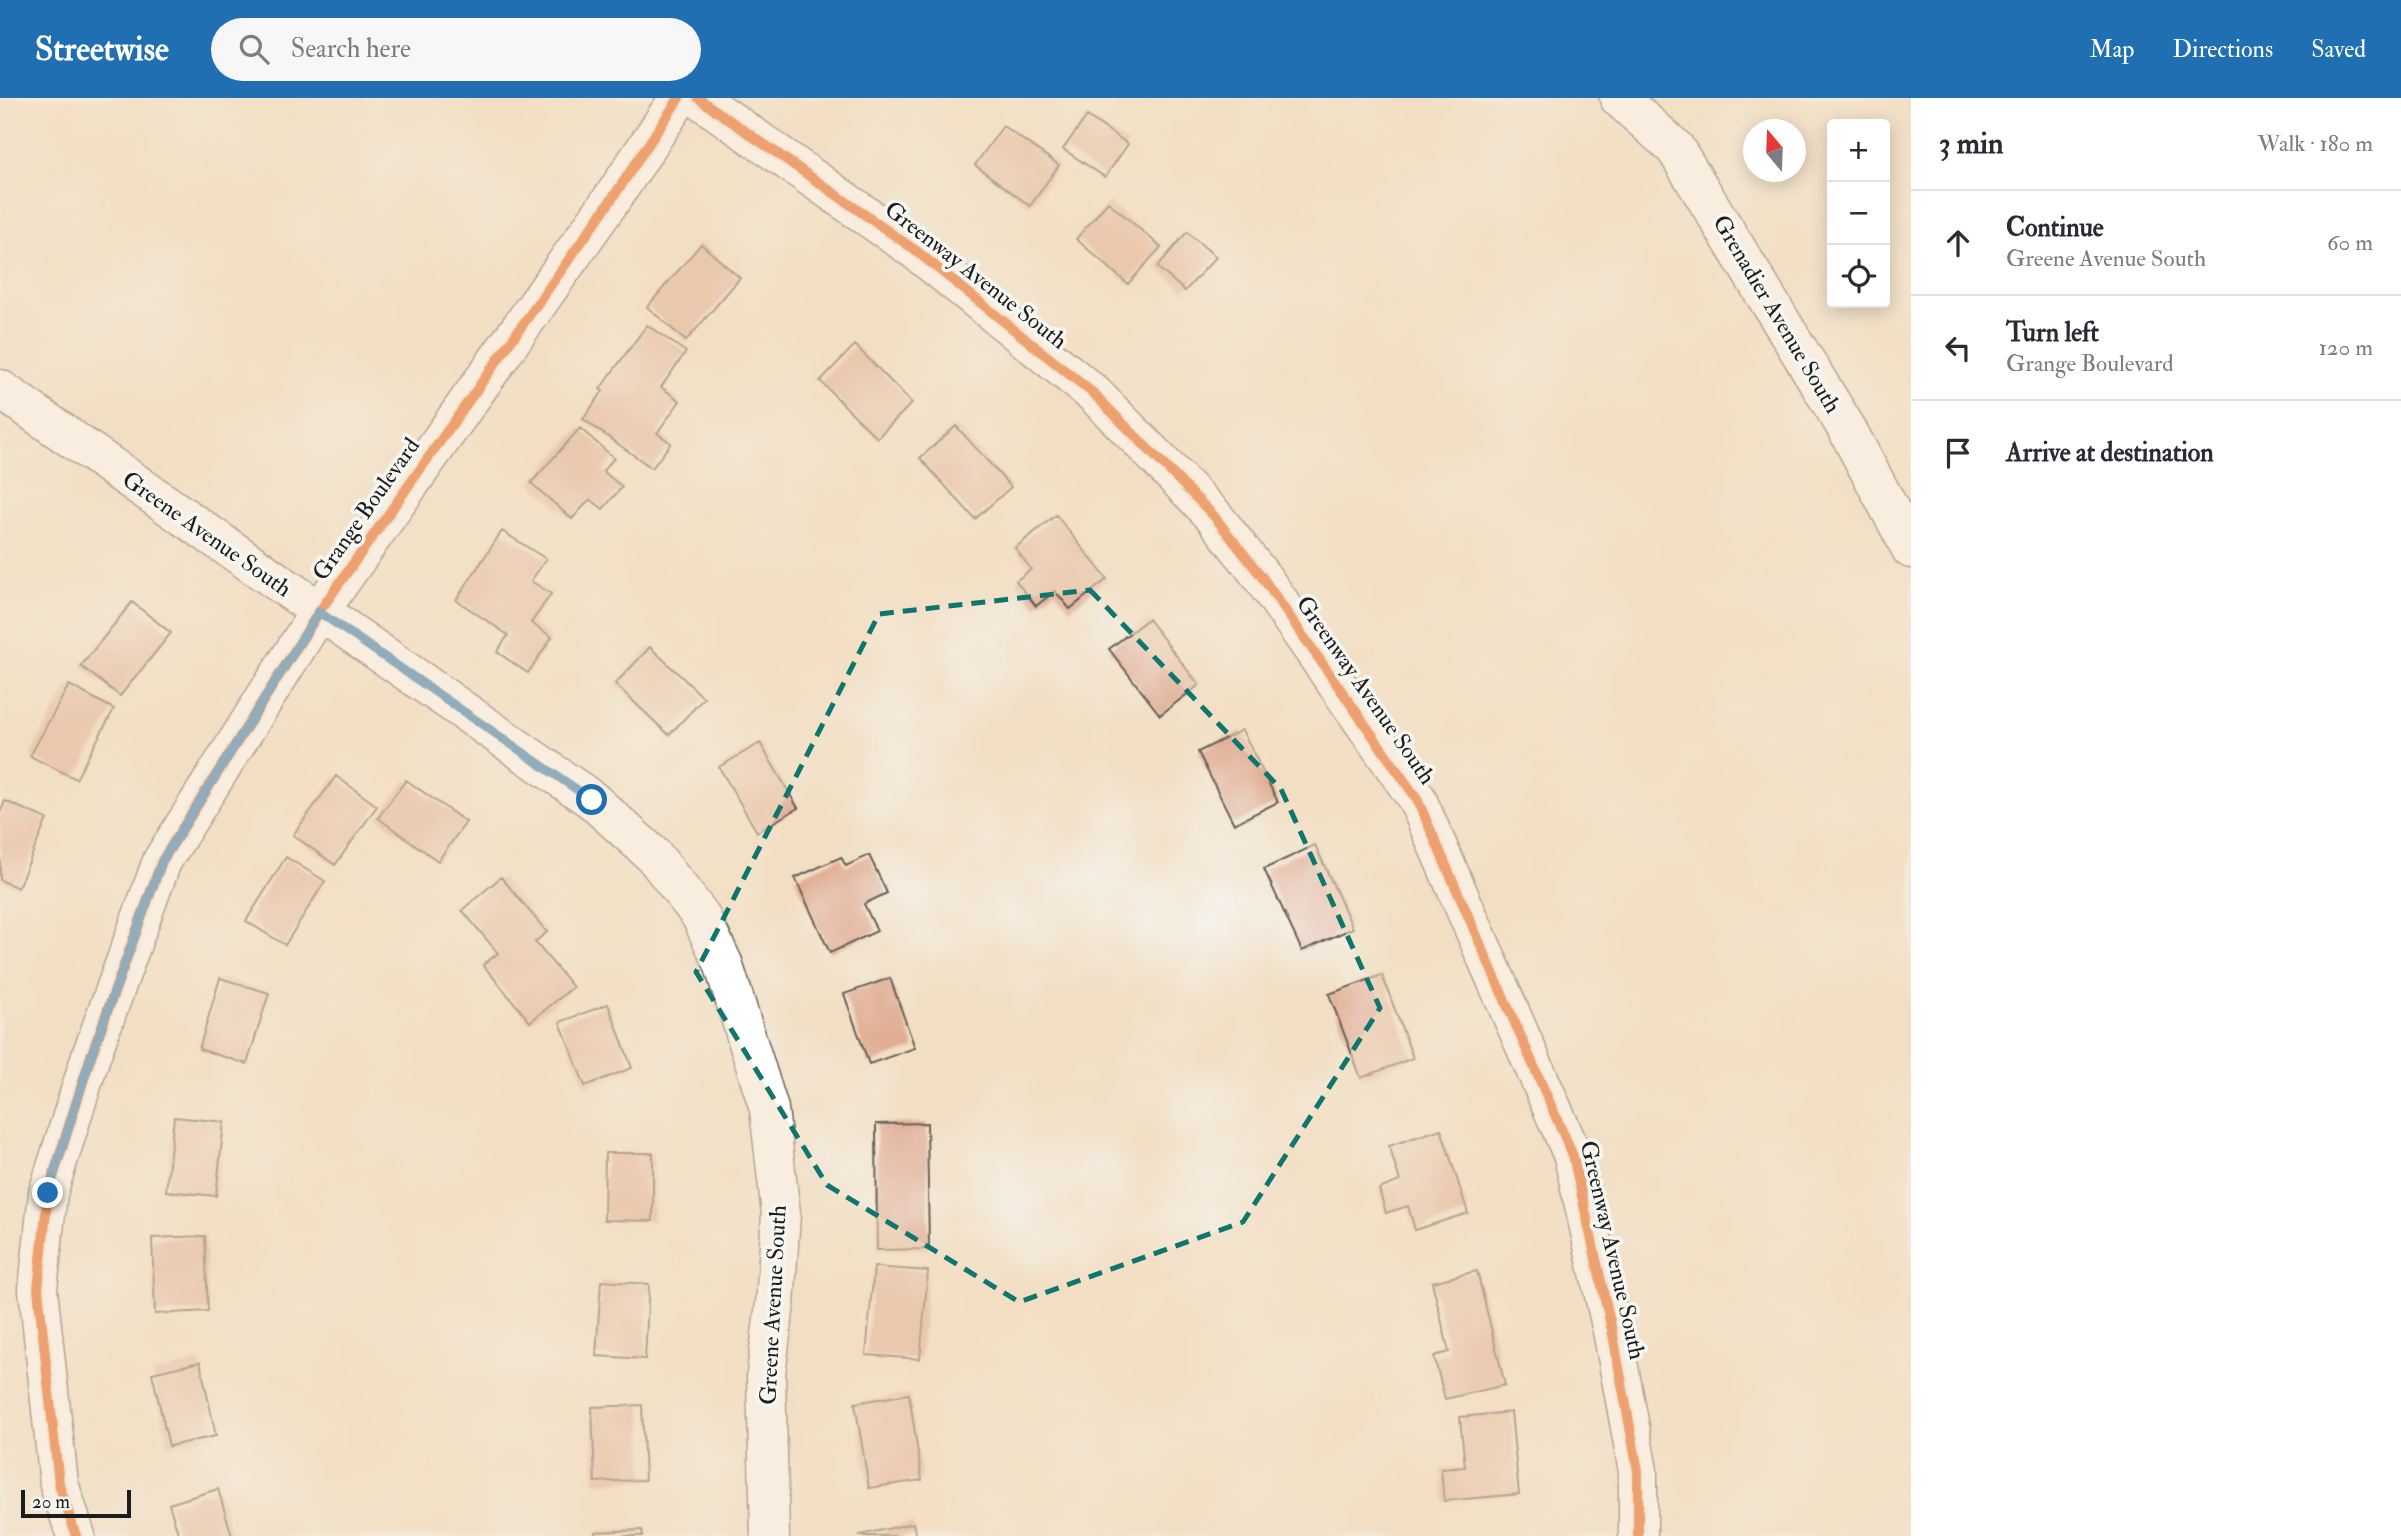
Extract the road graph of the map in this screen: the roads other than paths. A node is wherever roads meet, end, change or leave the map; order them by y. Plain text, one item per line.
1 (679, 98) edge
2 (698, 98) edge
3 (1619, 98) edge
4 (0, 389) edge
5 (1911, 549) edge
6 (319, 612) junction
7 (76, 1536) edge
8 (770, 1536) edge
9 (1638, 1536) edge

1 - 6 street, Grange Boulevard
2 - 9 street, Greenway Avenue South
3 - 5 street, Grenadier Avenue South
4 - 6 street, Greene Avenue South
6 - 7 street, Grange Boulevard
6 - 8 street, Greene Avenue South

